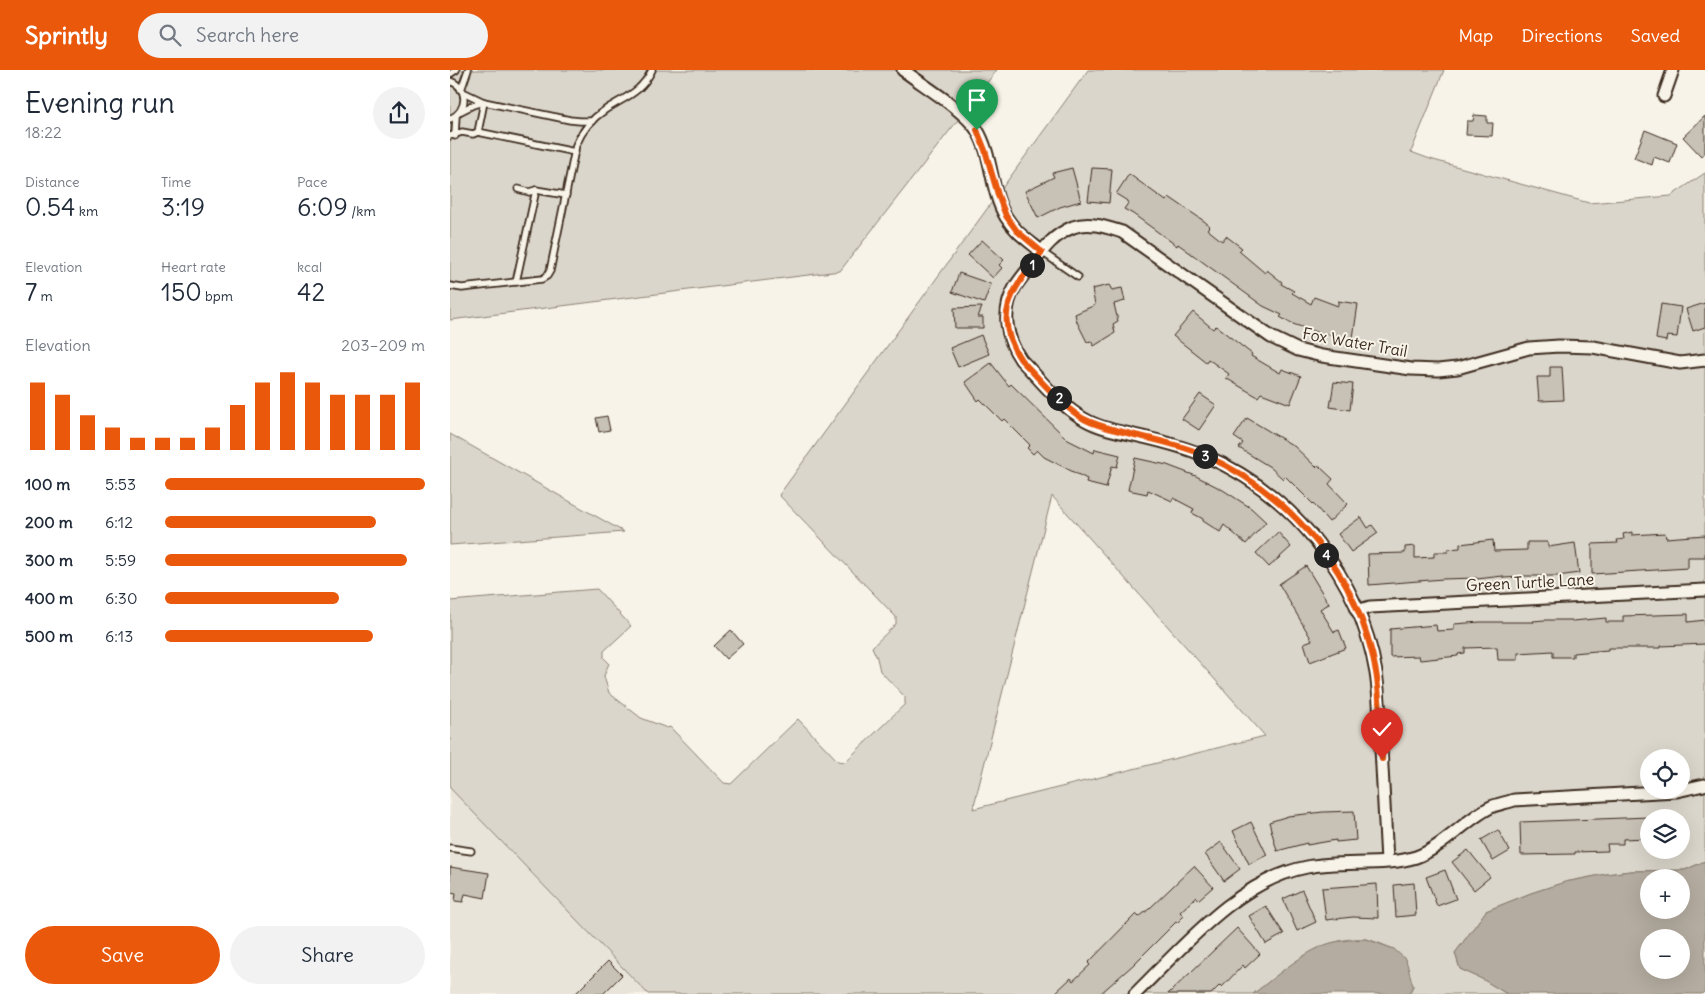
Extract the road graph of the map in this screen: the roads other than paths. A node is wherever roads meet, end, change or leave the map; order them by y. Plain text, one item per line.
1 (456, 70) edge
2 (468, 70) edge
3 (652, 70) edge
4 (903, 70) edge
5 (1674, 70) edge
6 (450, 74) edge
7 (450, 81) edge
8 (462, 91) junction
9 (1664, 96) dead end
10 (484, 102) junction
11 (459, 114) junction
12 (450, 119) edge
13 (592, 120) junction
14 (478, 132) junction
15 (452, 136) edge
16 (575, 152) junction
17 (518, 190) dead end
18 (536, 190) junction
19 (566, 195) junction
20 (1042, 252) junction
21 (1078, 277) dead end
22 (516, 282) junction
23 (450, 286) edge
24 (1705, 360) edge
25 (1705, 590) edge
26 (1357, 611) junction
27 (1704, 785) edge
28 (450, 848) edge
29 (471, 851) dead end
30 (1387, 861) junction
31 (1135, 994) edge

1 - 6 lane
2 - 8 lane
3 - 13 lane
4 - 20 street
5 - 9 street
7 - 8 lane
8 - 10 lane
8 - 11 lane
10 - 11 lane
10 - 13 lane
10 - 14 lane
11 - 12 lane
11 - 15 lane
13 - 16 lane
14 - 15 lane
14 - 16 lane
16 - 19 lane
17 - 18 lane
18 - 19 lane
18 - 22 lane
19 - 22 lane
20 - 21 lane
20 - 24 street, Fox Water Trail
20 - 26 street, Fox Water Trail
22 - 23 lane
25 - 26 street, Green Turtle Lane
26 - 30 street, Fox Water Trail
27 - 30 street
28 - 29 lane
30 - 31 street

